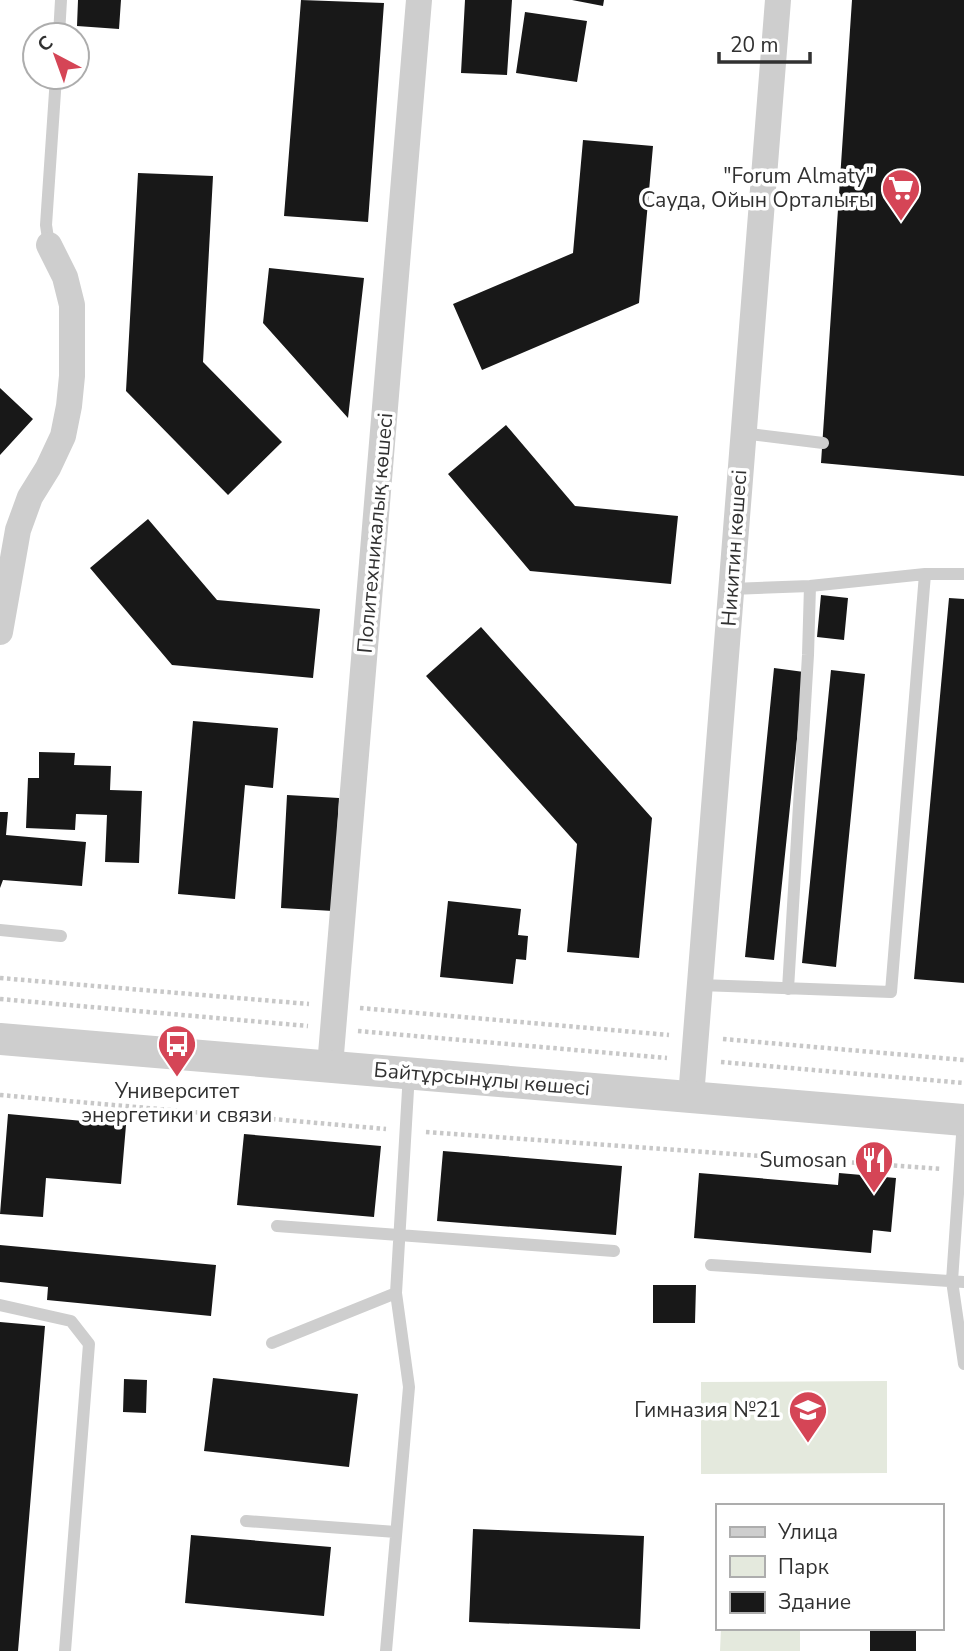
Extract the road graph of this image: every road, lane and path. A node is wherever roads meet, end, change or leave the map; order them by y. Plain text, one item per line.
1 (61, 0) edge
2 (419, 0) edge
3 (778, 0) edge
4 (60, 21) edge
5 (55, 91) edge
6 (50, 245) joint
7 (742, 433) junction
8 (824, 443) dead end
9 (925, 574) junction
10 (964, 574) edge
11 (810, 586) junction
12 (731, 589) junction
13 (0, 632) edge
14 (0, 930) edge
15 (61, 936) dead end
16 (0, 978) edge
17 (699, 985) junction
18 (788, 989) junction
19 (0, 999) edge
20 (335, 1018) junction
21 (0, 1039) edge
22 (694, 1049) junction
23 (964, 1060) edge
24 (330, 1066) junction
25 (409, 1072) junction
26 (964, 1083) edge
27 (0, 1095) edge
28 (691, 1097) junction
29 (963, 1120) edge
30 (406, 1130) junction
31 (961, 1171) junction
32 (277, 1226) dead end
33 (399, 1233) junction
34 (614, 1251) dead end
35 (711, 1265) dead end
36 (958, 1282) edge
37 (396, 1293) junction
38 (0, 1305) edge
39 (272, 1343) dead end
40 (964, 1364) edge
41 (246, 1521) dead end
42 (396, 1532) junction
43 (65, 1651) edge
44 (386, 1651) edge

1 - 4 lane
2 - 20 street, Политехникалық көшесі
3 - 7 street, Никитин көшесі
5 - 6 lane
6 - 13 street
7 - 8 lane
7 - 12 street, Никитин көшесі
9 - 10 lane
9 - 11 lane
9 - 18 lane
11 - 12 lane
11 - 18 lane
12 - 17 street, Никитин көшесі
14 - 15 lane
16 - 20 path
17 - 18 lane
17 - 22 street, Никитин көшесі
19 - 20 path
20 - 22 path
20 - 22 path
20 - 24 street, Политехникалық көшесі
21 - 24 street, Байтұрсынұлы көшесі
22 - 23 path
22 - 26 path
22 - 28 street, Никитин көшесі
24 - 25 street, Байтұрсынұлы көшесі
25 - 28 street, Байтұрсынұлы көшесі
25 - 30 lane
27 - 30 path
28 - 29 street, Байтұрсынұлы көшесі
29 - 31 lane
30 - 31 path
30 - 33 lane
31 - 36 lane
32 - 33 lane
33 - 34 lane
33 - 37 lane
35 - 36 lane
36 - 40 lane
37 - 39 lane
37 - 42 lane
38 - 43 lane
41 - 42 lane
42 - 44 lane

